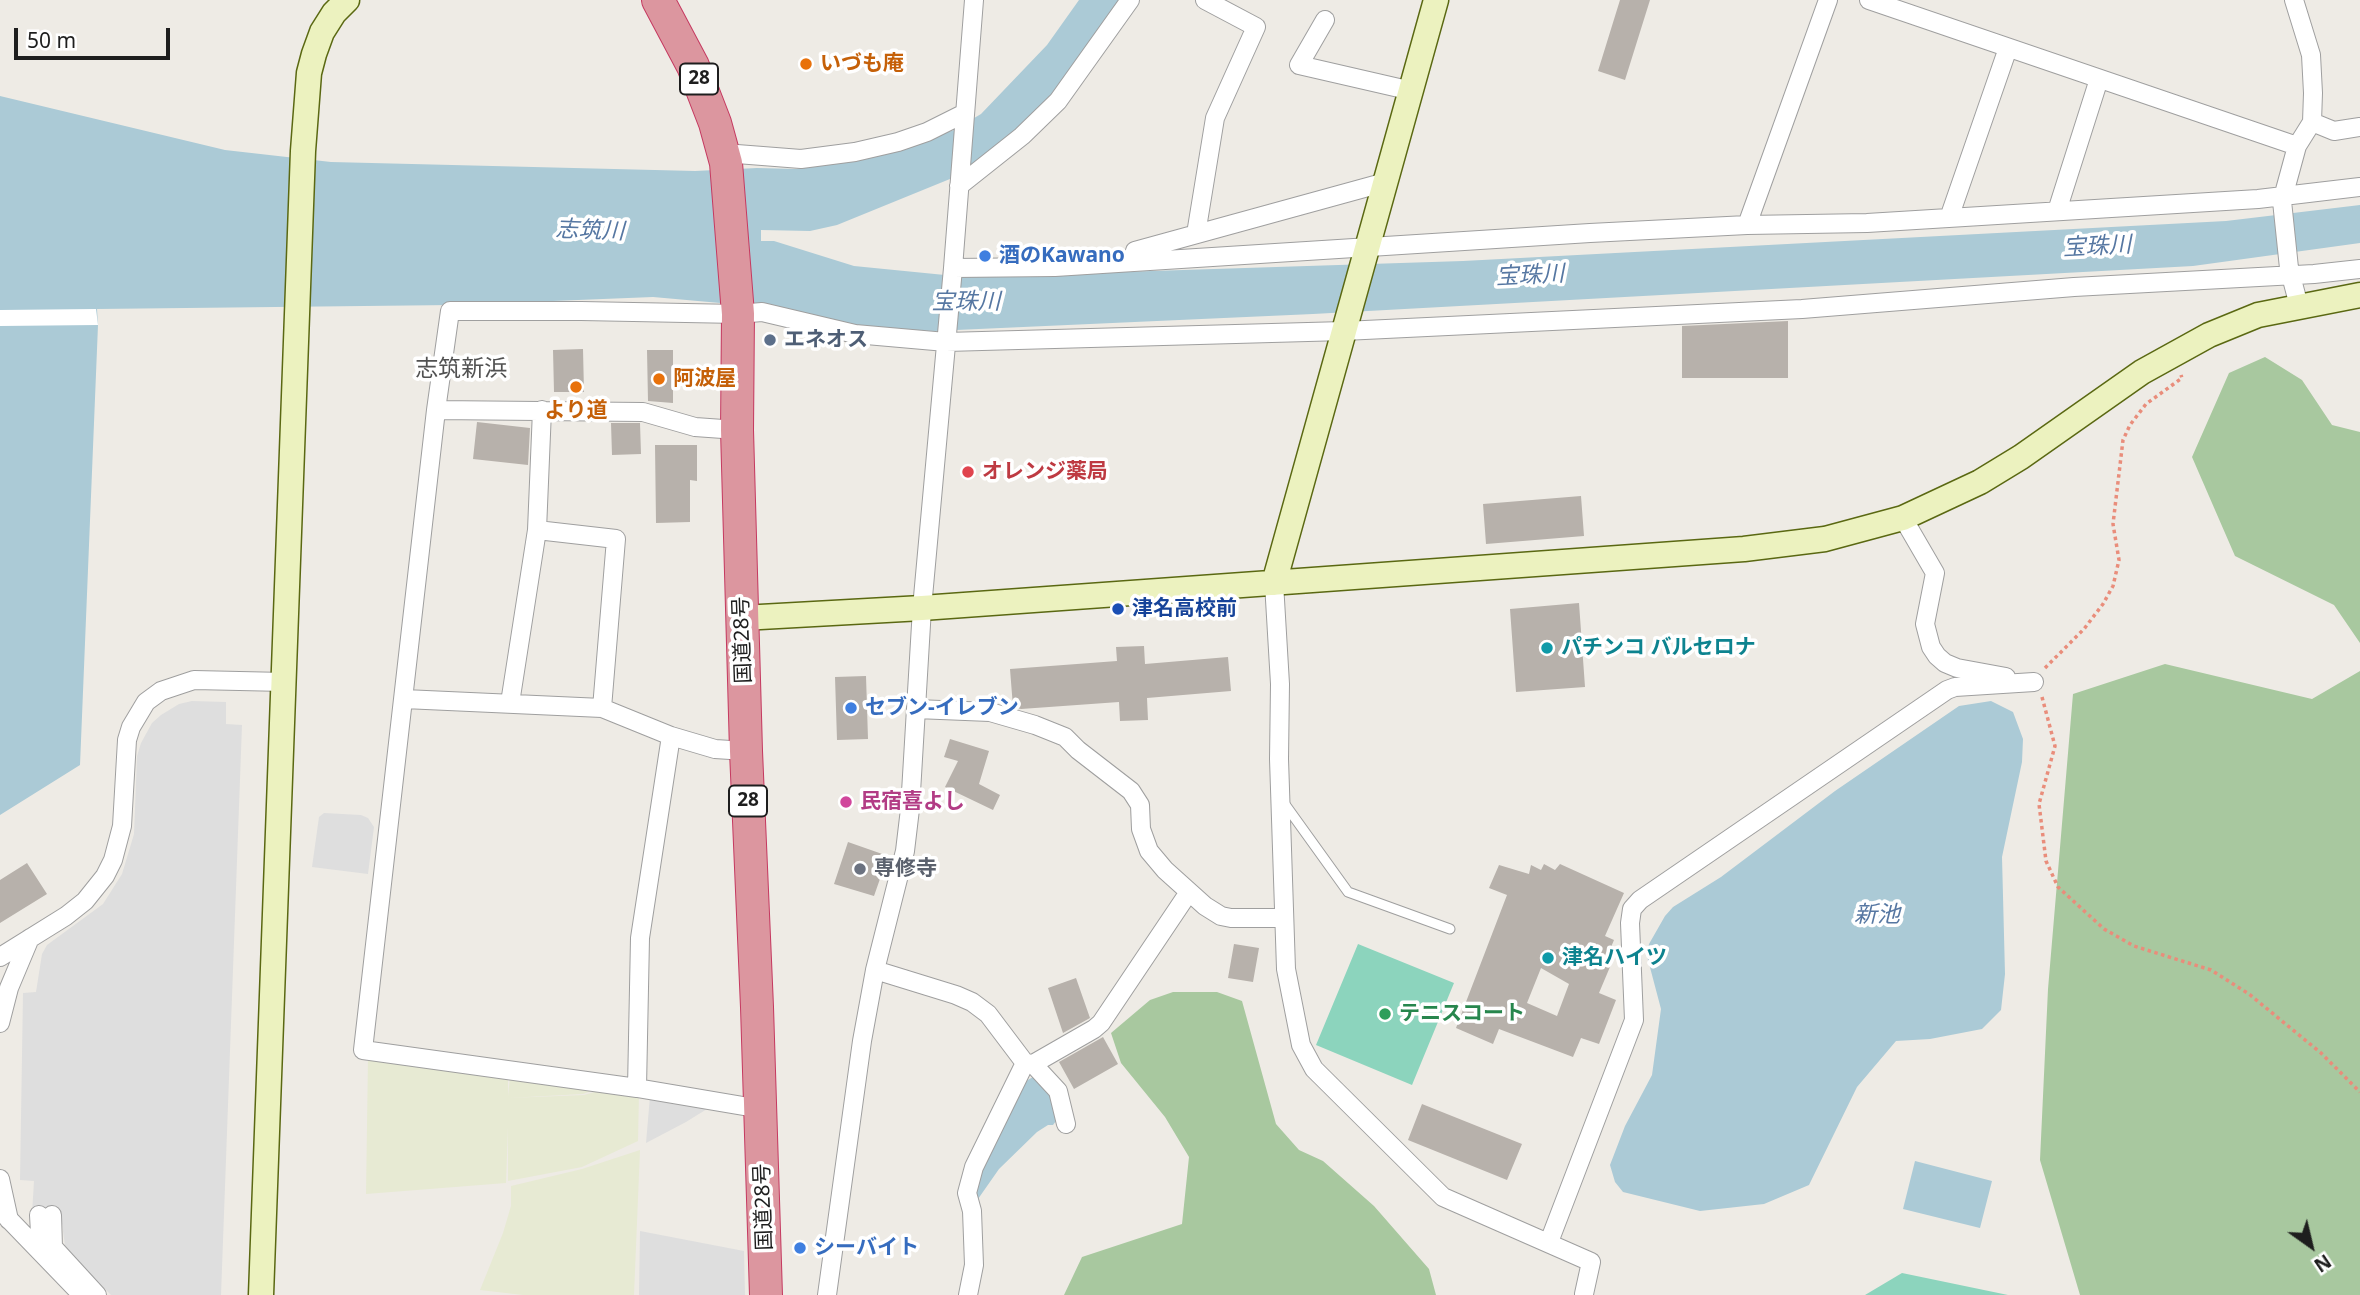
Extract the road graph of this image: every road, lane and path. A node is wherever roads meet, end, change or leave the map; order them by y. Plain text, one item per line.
1 (347, 0) edge
2 (658, 0) edge
3 (974, 0) edge
4 (1130, 0) edge
5 (1205, 0) edge
6 (1436, 0) edge
7 (1828, 0) edge
8 (1869, 0) edge
9 (2294, 0) edge
10 (1325, 20) dead end
11 (2008, 48) junction
12 (2099, 79) junction
13 (1412, 91) junction
14 (964, 116) junction
15 (2312, 122) junction
16 (2360, 127) edge
17 (2297, 146) junction
18 (725, 158) junction
19 (1386, 182) junction
20 (959, 183) junction
21 (2360, 187) edge
22 (2283, 198) junction
23 (2057, 211) junction
24 (1950, 218) junction
25 (1747, 225) junction
26 (1196, 234) junction
27 (1365, 253) junction
28 (1132, 261) junction
29 (953, 268) junction
30 (2360, 269) edge
31 (2290, 272) junction
32 (2360, 295) edge
33 (2299, 306) junction
34 (738, 310) junction
35 (1345, 329) junction
36 (946, 339) junction
37 (2172, 354) junction
38 (436, 410) junction
39 (542, 410) junction
40 (737, 430) junction
41 (1903, 518) junction
42 (537, 530) junction
43 (1274, 583) junction
44 (922, 608) junction
45 (742, 618) junction
46 (285, 682) junction
47 (2034, 682) junction
48 (404, 699) junction
49 (510, 702) junction
50 (602, 708) junction
51 (916, 709) junction
52 (671, 736) junction
53 (746, 751) junction
54 (1280, 797) junction
55 (1189, 892) junction
56 (1284, 918) junction
57 (1450, 929) dead end
58 (30, 938) junction
59 (0, 957) edge
60 (875, 971) junction
61 (0, 1023) edge
62 (1029, 1063) junction
63 (636, 1088) junction
64 (2360, 1092) edge
65 (761, 1109) junction
66 (1066, 1124) dead end
67 (0, 1180) edge
68 (5, 1215) edge
69 (46, 1215) dead end
70 (1549, 1242) junction
71 (82, 1295) edge
72 (97, 1295) edge
73 (261, 1295) edge
74 (766, 1295) edge
75 (827, 1295) edge
76 (968, 1295) edge
77 (1583, 1295) edge

1 - 46 street
2 - 18 highway, 国道28号 / 28
3 - 14 street
4 - 20 street
5 - 26 street
6 - 13 street
7 - 25 street
8 - 11 street
9 - 15 street
10 - 13 street
11 - 12 street
11 - 24 street
12 - 17 street
12 - 23 street
13 - 19 street
14 - 18 street
14 - 20 street
15 - 16 street
15 - 17 street
17 - 22 street
18 - 34 highway, 国道28号 / 28
19 - 26 street
19 - 27 street
20 - 29 street
21 - 22 street
22 - 23 street
22 - 31 street
23 - 24 street
24 - 25 street
25 - 27 street
26 - 28 street
27 - 28 street
27 - 35 street
28 - 29 street
29 - 36 street
30 - 31 street
31 - 33 street
31 - 35 street
32 - 33 street
33 - 37 street
34 - 36 street
34 - 38 street
34 - 40 highway, 国道28号 / 28
35 - 36 street
35 - 43 street
36 - 44 street
37 - 41 street
37 - 47 path
38 - 39 street
38 - 48 street
39 - 40 street
39 - 42 street
40 - 45 highway, 国道28号 / 28
41 - 43 street
41 - 47 street
42 - 49 street
42 - 50 street
43 - 44 street
43 - 54 street
44 - 45 street
44 - 51 street
45 - 53 highway, 国道28号 / 28
46 - 58 street
46 - 73 street
47 - 64 path
47 - 70 street
48 - 49 street
48 - 63 street
49 - 50 street
50 - 52 street
51 - 55 street
51 - 60 street
52 - 53 street
52 - 63 street
53 - 65 highway, 国道28号 / 28
54 - 56 street
54 - 57 lane
55 - 56 street
55 - 62 street
56 - 70 street
58 - 59 street
58 - 61 street
60 - 62 street
60 - 75 street
62 - 66 street
62 - 76 street
63 - 65 street
65 - 74 highway, 国道28号 / 28
67 - 68 street
68 - 71 street
69 - 72 street
70 - 77 street

